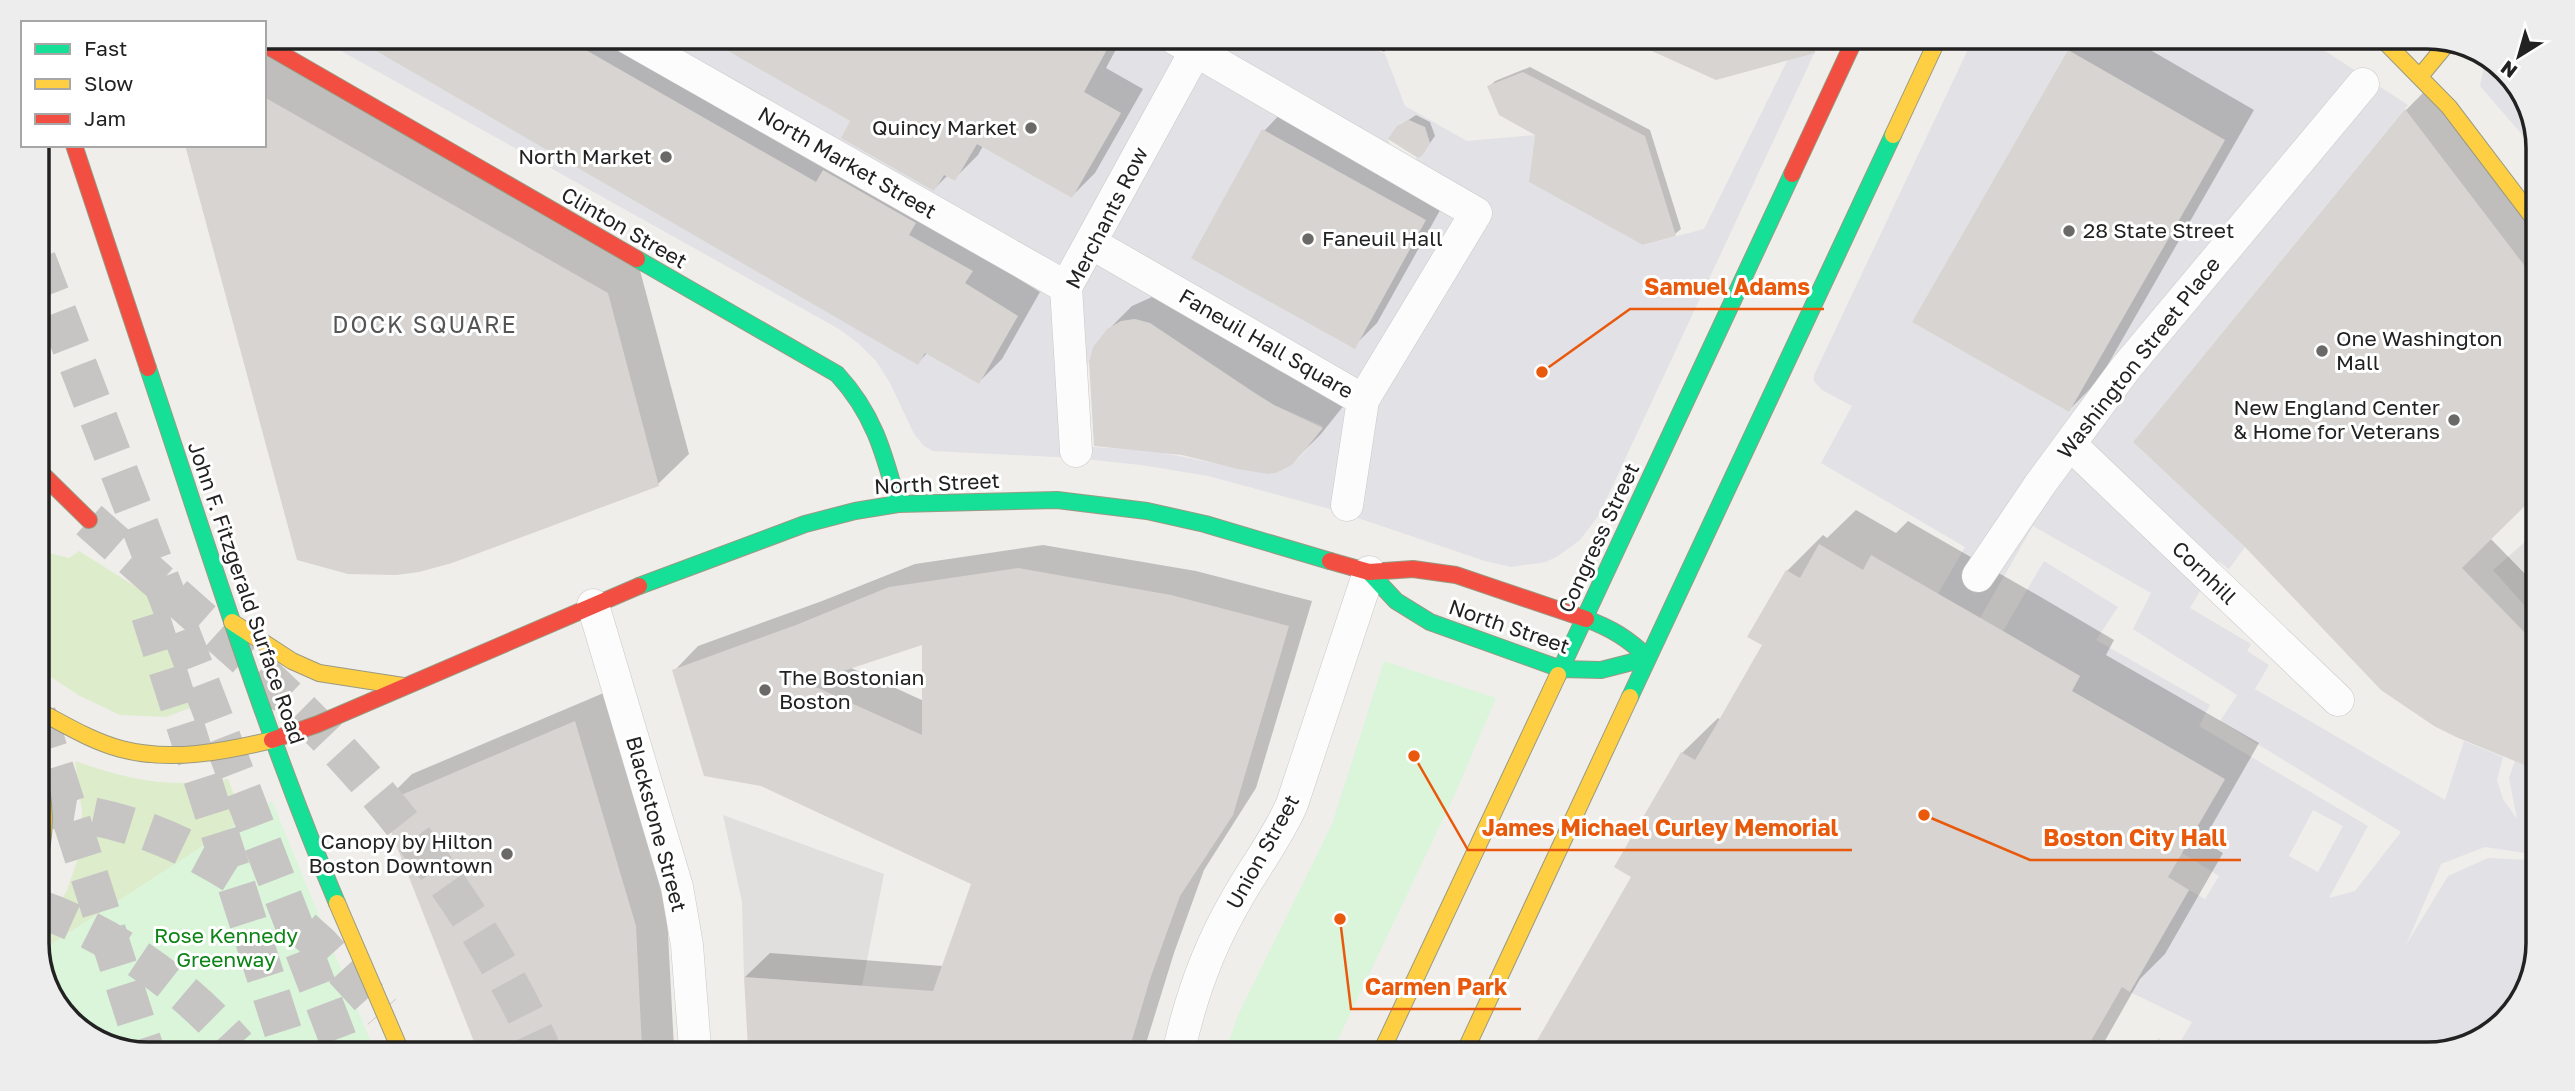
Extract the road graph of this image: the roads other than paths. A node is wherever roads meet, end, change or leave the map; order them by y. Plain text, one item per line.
1 (273, 49) edge
2 (647, 49) edge
3 (1188, 49) edge
4 (1199, 49) edge
5 (1850, 49) edge
6 (1933, 49) edge
7 (2393, 49) edge
8 (2441, 51) edge
9 (2422, 74) junction
10 (2363, 84) dead end
11 (75, 147) edge
12 (2526, 208) edge
13 (1091, 243) junction
14 (1066, 287) junction
15 (1363, 400) junction
16 (2071, 445) junction
17 (1076, 451) dead end
18 (49, 481) edge
19 (898, 504) junction
20 (1347, 505) dead end
21 (89, 520) tunnel mouth
22 (1369, 572) junction
23 (1978, 576) dead end
24 (593, 605) junction
25 (1584, 618) junction
26 (232, 622) junction
27 (1648, 658) junction
28 (1561, 668) junction
29 (405, 686) junction
30 (2338, 700) dead end
31 (49, 716) edge
32 (272, 740) junction
33 (396, 1042) edge
34 (695, 1042) edge
35 (1181, 1042) edge
36 (1386, 1042) edge
37 (1469, 1042) edge

1 - 19 main road, Clinton Street
2 - 14 street, North Market Street
3 - 13 street, Merchants Row
4 - 15 street, Faneuil Hall Square
5 - 25 main road, Congress Street
6 - 27 main road
7 - 9 main road
8 - 9 main road
9 - 12 main road
10 - 16 street, Washington Street Place
11 - 26 main road, John F. Fitzgerald Surface Road
13 - 14 street, Merchants Row
13 - 15 street, Faneuil Hall Square
14 - 17 street, Merchants Row
15 - 20 street
16 - 23 street, Washington Street Place
16 - 30 street, Cornhill
18 - 21 main road
19 - 22 main road, North Street
19 - 24 main road, North Street
22 - 25 main road, North Street
22 - 28 main road, North Street
22 - 35 street, Union Street
24 - 29 main road, North Street
24 - 34 street, Blackstone Street
25 - 27 main road, North Street
25 - 28 main road, Congress Street
26 - 29 main road, North Street
26 - 32 main road, John F. Fitzgerald Surface Road
27 - 28 main road, North Street
27 - 37 main road
28 - 36 main road, Congress Street
29 - 32 main road, North Street
31 - 32 main road, North Street
32 - 33 main road, John F. Fitzgerald Surface Road

